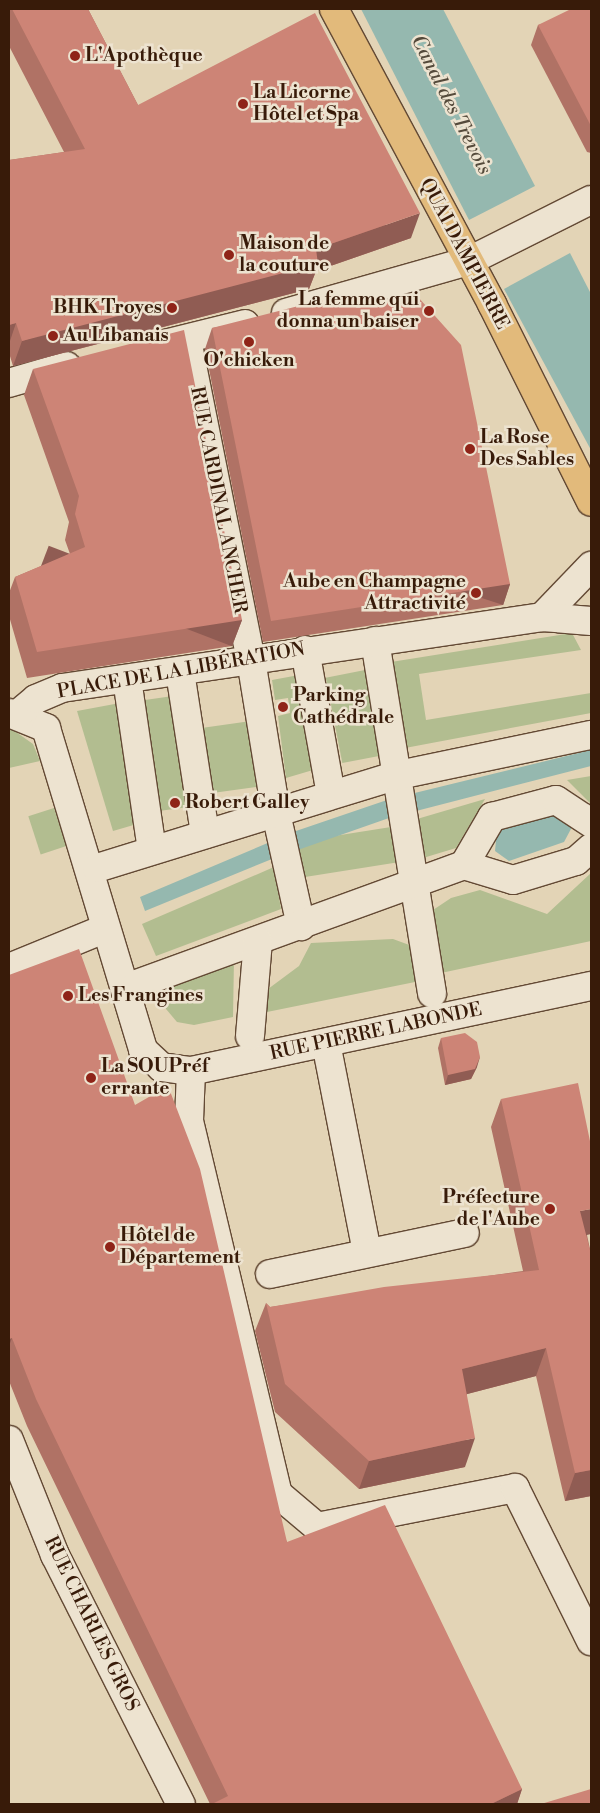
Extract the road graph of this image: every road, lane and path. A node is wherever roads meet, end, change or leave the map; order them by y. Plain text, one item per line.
1 (334, 9) edge
2 (589, 207) edge
3 (469, 261) junction
4 (187, 340) junction
5 (124, 352) edge
6 (88, 359) edge
7 (9, 383) edge
8 (591, 502) edge
9 (591, 566) edge
10 (542, 617) junction
11 (591, 621) edge
12 (375, 641) junction
13 (305, 650) junction
14 (251, 660) junction
15 (180, 672) junction
16 (127, 680) junction
17 (13, 713) edge
18 (591, 735) edge
19 (331, 794) junction
20 (397, 796) junction
21 (591, 823) edge
22 (205, 834) junction
23 (281, 835) junction
24 (591, 848) edge
25 (152, 850) junction
26 (464, 865) junction
27 (97, 868) dead end
28 (415, 886) junction
29 (301, 926) junction
30 (104, 929) junction
31 (258, 941) junction
32 (9, 968) edge
33 (137, 984) dead end
34 (591, 986) edge
35 (432, 993) dead end
36 (250, 1036) dead end
37 (326, 1044) junction
38 (161, 1067) joint
39 (192, 1071) junction
40 (465, 1233) dead end
41 (367, 1252) junction
42 (270, 1274) dead end
43 (9, 1440) edge
44 (591, 1641) edge
45 (181, 1804) edge

1 - 3 main road, QUAI DAMPIERRE
2 - 3 street
3 - 4 street
3 - 8 main road, QUAI DAMPIERRE
4 - 5 street
4 - 14 street, RUE CARDINAL ANCHER
6 - 7 street
9 - 10 street
10 - 11 street, PLACE DE LA LIBÉRATION
10 - 12 street, PLACE DE LA LIBÉRATION
12 - 13 street, PLACE DE LA LIBÉRATION
12 - 20 street
13 - 14 street, PLACE DE LA LIBÉRATION
13 - 19 street
14 - 15 street, PLACE DE LA LIBÉRATION
14 - 23 street, RUE CARDINAL ANCHER
15 - 16 street, PLACE DE LA LIBÉRATION
15 - 22 street
16 - 17 street, PLACE DE LA LIBÉRATION
16 - 25 street
17 - 30 street, PLACE DE LA LIBÉRATION
18 - 20 street
19 - 20 street
19 - 23 street
20 - 28 street
21 - 26 street
22 - 23 street
22 - 25 street
23 - 29 street, RUE CARDINAL ANCHER
24 - 26 street
25 - 27 street
26 - 28 street
28 - 29 street
28 - 35 street
29 - 31 street
30 - 32 street
30 - 38 street, PLACE DE LA LIBÉRATION
31 - 33 street
31 - 36 street
34 - 37 street, RUE PIERRE LABONDE
37 - 39 street, RUE PIERRE LABONDE
37 - 41 street
38 - 39 street, RUE PIERRE LABONDE
39 - 44 street
40 - 41 street
41 - 42 street
43 - 45 street, RUE CHARLES GROS

